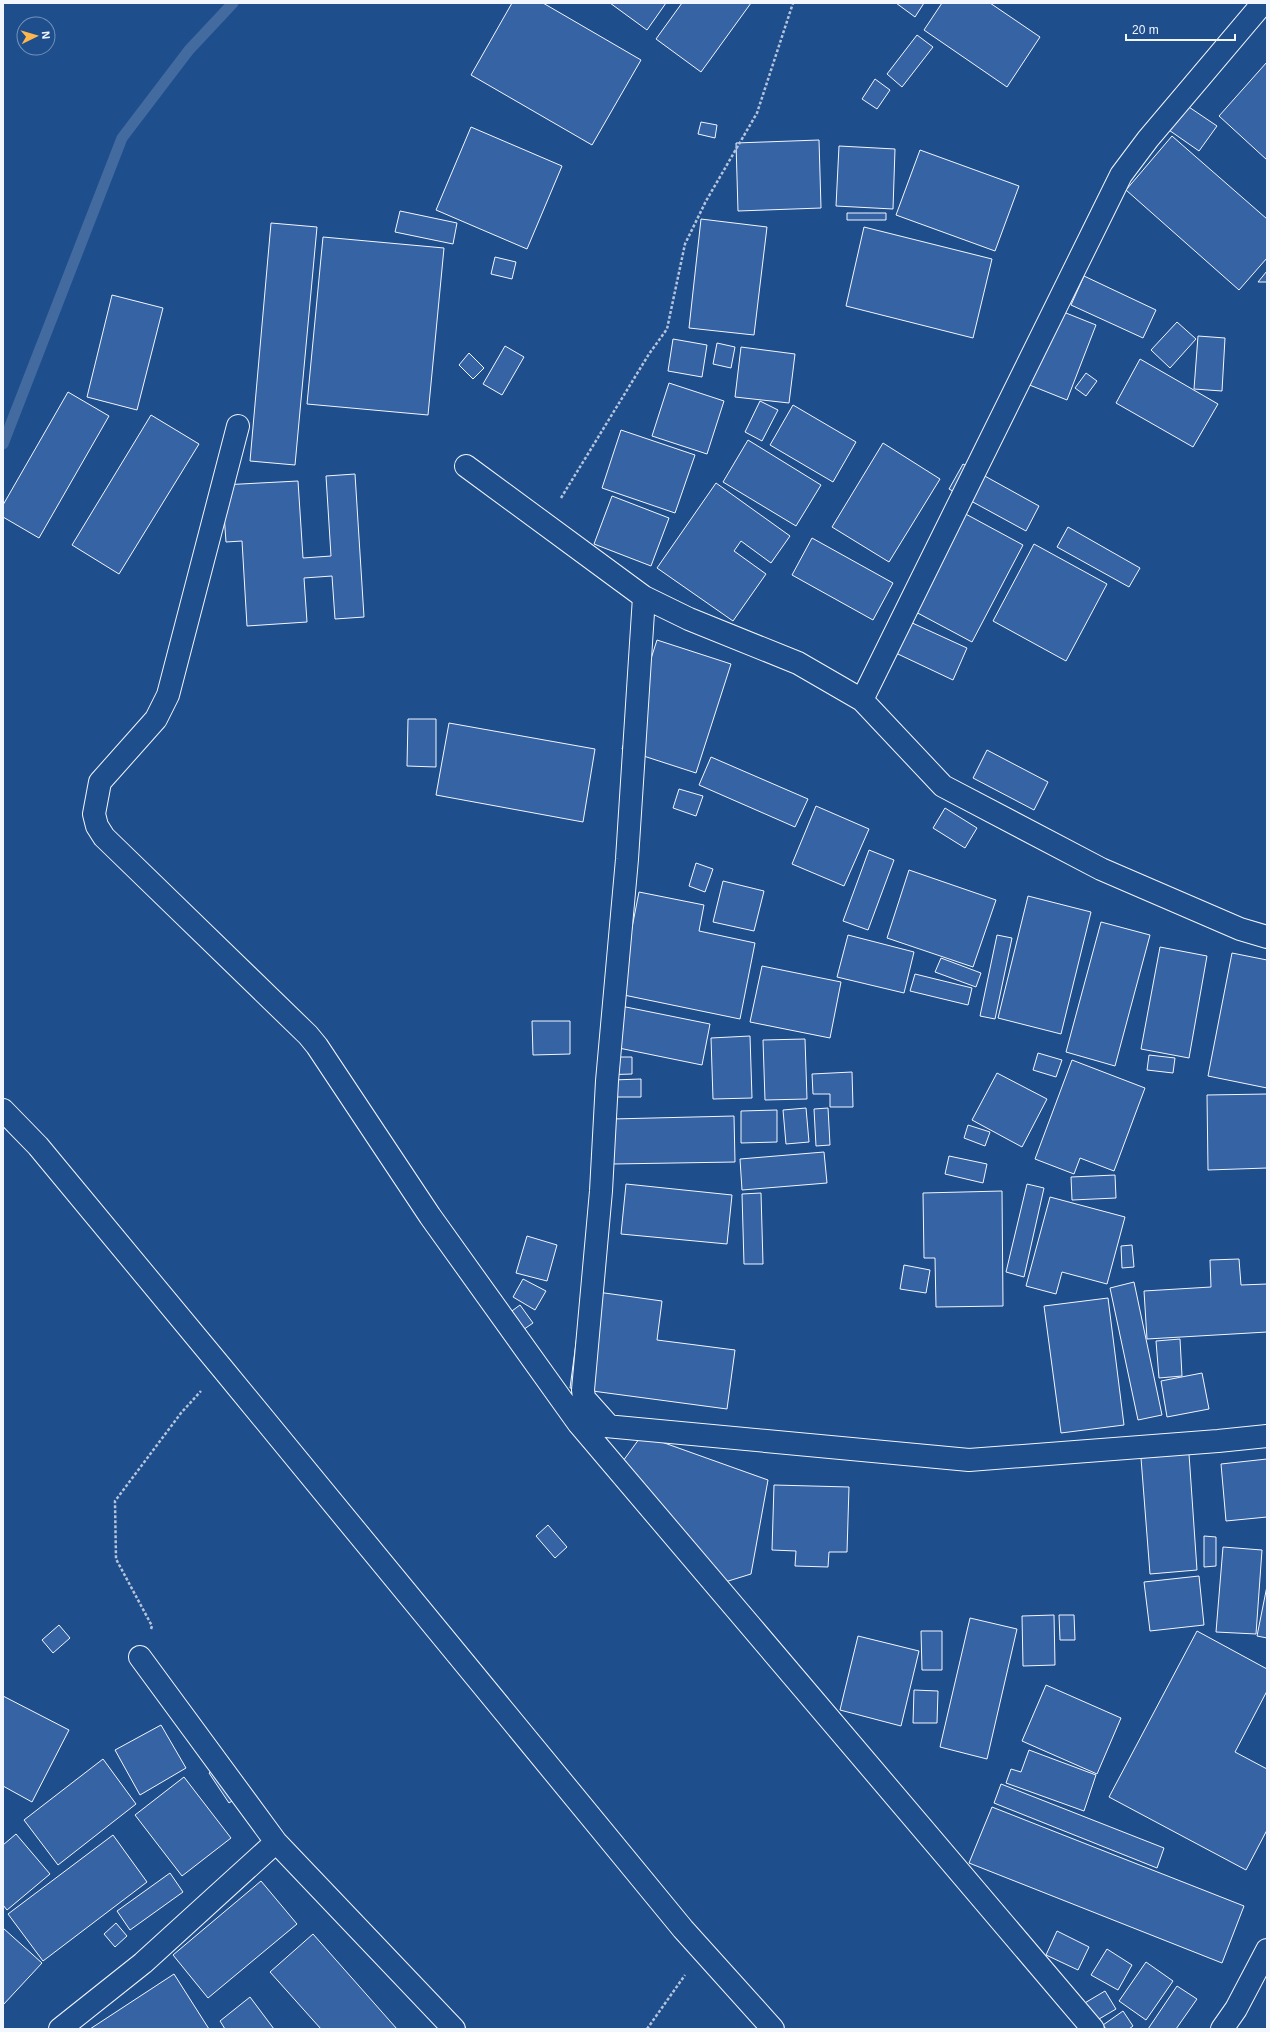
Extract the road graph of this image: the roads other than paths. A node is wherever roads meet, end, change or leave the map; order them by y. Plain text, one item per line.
1 (1263, 3) edge
2 (238, 426) dead end
3 (466, 466) dead end
4 (644, 597) junction
5 (862, 700) junction
6 (1267, 937) edge
7 (3, 1110) edge
8 (579, 1424) junction
9 (609, 1426) junction
10 (1267, 1436) edge
11 (140, 1657) road end
12 (276, 1842) junction
13 (1267, 1950) edge
14 (60, 2029) edge
15 (454, 2029) edge
16 (773, 2029) edge
17 (1093, 2029) edge
18 (1222, 2029) edge

1 - 5 street
2 - 8 street
3 - 4 street
4 - 5 street
4 - 9 street
5 - 6 street
7 - 16 street
8 - 9 street
8 - 17 street
9 - 10 street
11 - 12 street
12 - 14 street
12 - 15 street
13 - 18 street

